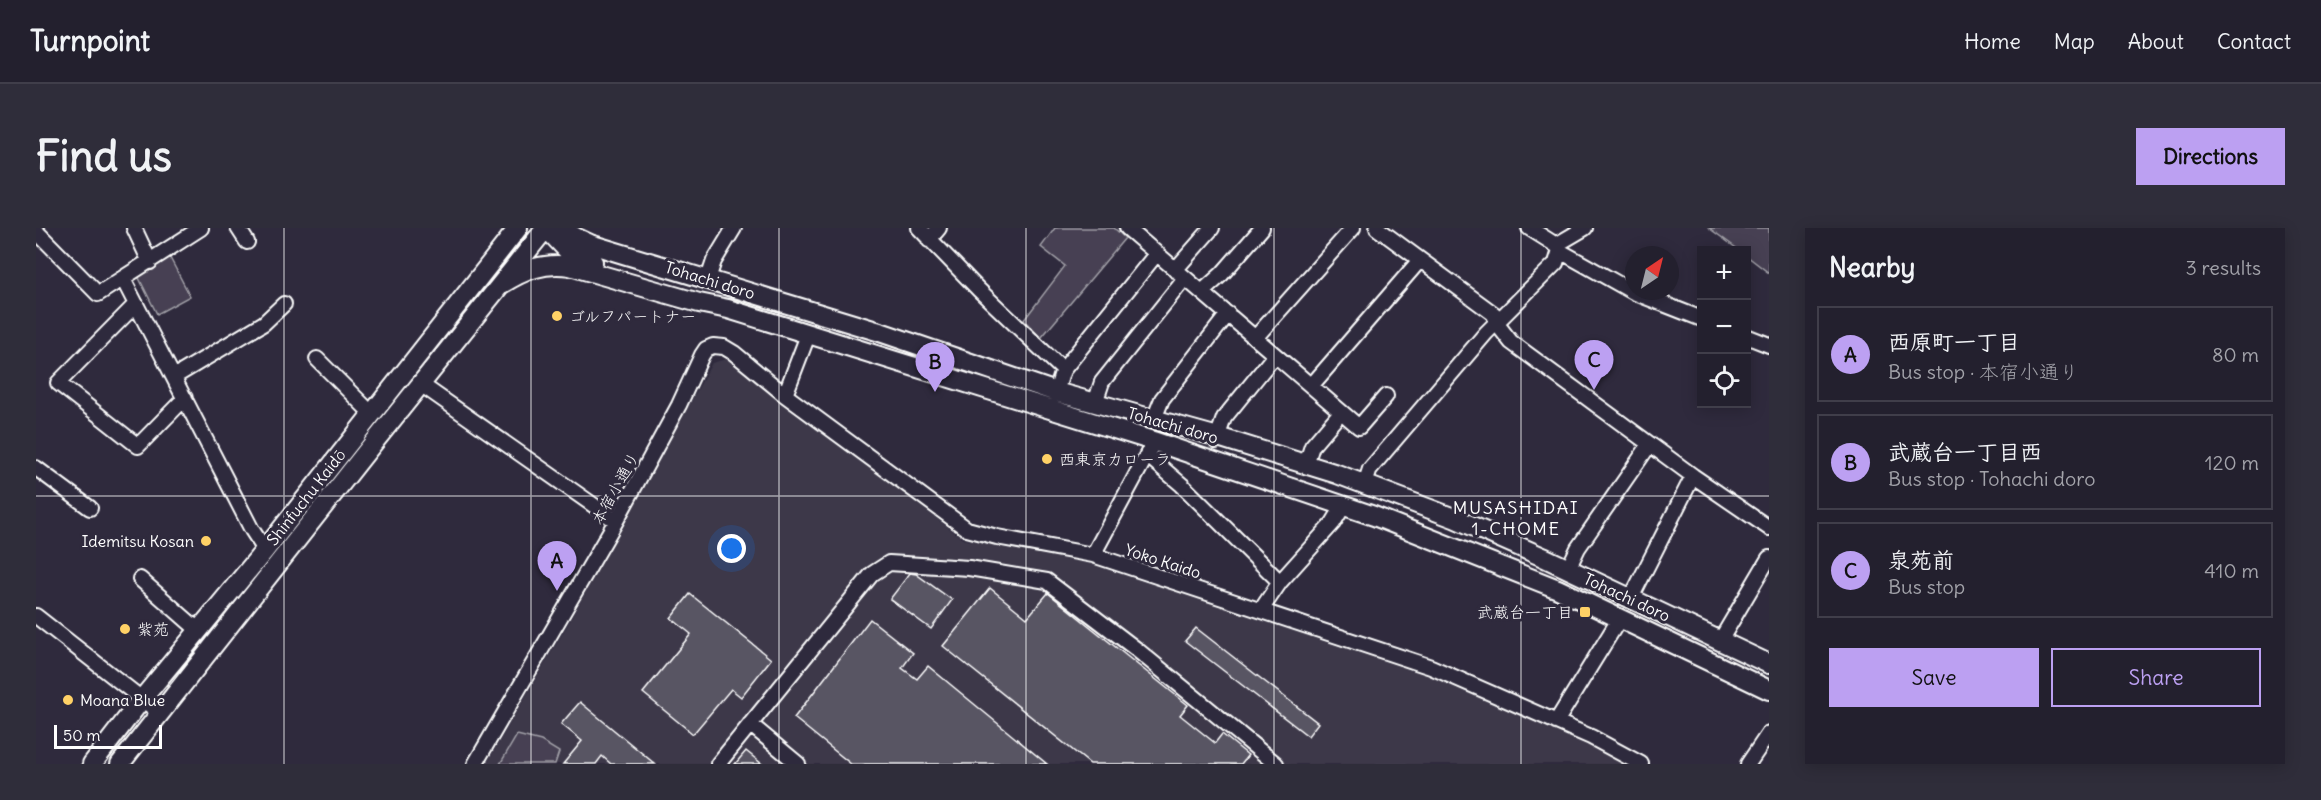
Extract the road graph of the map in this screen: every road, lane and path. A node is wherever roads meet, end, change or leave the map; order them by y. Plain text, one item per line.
1 (134, 228) edge
2 (201, 228) edge
3 (238, 228) edge
4 (518, 228) edge
5 (546, 228) edge
6 (562, 228) edge
7 (734, 228) edge
8 (919, 228) edge
9 (939, 228) edge
10 (1127, 228) edge
11 (1212, 228) edge
12 (1262, 228) edge
13 (1353, 228) edge
14 (1377, 228) edge
15 (1529, 228) edge
16 (1585, 228) edge
17 (36, 230) edge
18 (929, 240) junction
19 (248, 242) dead end
20 (1558, 248) junction
21 (1156, 253) junction
22 (1420, 260) junction
23 (150, 262) junction
24 (1180, 274) junction
25 (123, 279) junction
26 (708, 279) junction
27 (502, 284) junction
28 (1202, 292) junction
29 (136, 304) junction
30 (284, 304) dead end
31 (728, 309) junction
32 (1228, 314) junction
33 (1697, 317) edge
34 (1497, 324) junction
35 (808, 335) junction
36 (1255, 338) junction
37 (1751, 338) edge
38 (1769, 345) edge
39 (706, 350) joint
40 (1275, 355) junction
41 (317, 359) dead end
42 (1063, 370) junction
43 (174, 377) junction
44 (422, 385) junction
45 (1311, 386) junction
46 (1056, 392) junction
47 (785, 395) junction
48 (1386, 396) dead end
49 (185, 398) junction
50 (1095, 403) junction
51 (371, 412) junction
52 (1341, 412) junction
53 (1154, 419) junction
54 (1217, 439) junction
55 (1650, 444) junction
56 (1151, 448) junction
57 (1306, 464) junction
58 (36, 468) edge
59 (1693, 476) junction
60 (1365, 484) junction
61 (1308, 493) junction
62 (1400, 498) junction
63 (1344, 505) junction
64 (90, 508) dead end
65 (616, 521) junction
66 (1769, 528) edge
67 (264, 550) junction
68 (1093, 555) junction
69 (1769, 558) edge
70 (1568, 569) junction
71 (1514, 572) junction
72 (140, 579) dead end
73 (1280, 582) junction
74 (1630, 597) junction
75 (244, 607) junction
76 (1261, 610) junction
77 (36, 616) edge
78 (1620, 618) junction
79 (198, 630) junction
80 (1720, 641) junction
81 (179, 653) junction
82 (1769, 664) edge
83 (1769, 690) edge
84 (142, 699) junction
85 (160, 714) junction
86 (1556, 722) junction
87 (750, 724) junction
88 (1769, 733) edge
89 (92, 764) edge
90 (103, 764) edge
91 (119, 764) edge
92 (475, 764) edge
93 (718, 764) edge
94 (798, 764) edge
95 (1276, 764) edge
96 (1641, 764) edge
97 (1748, 764) edge

1 - 23 street
2 - 23 street
3 - 19 street
4 - 51 main road, Shinfuchu Kaidō
5 - 27 main road, Shinfuchu Kaidō
5 - 31 main road, Tohachi doro
6 - 26 main road, Tohachi doro
7 - 26 street
8 - 18 street
9 - 18 street
10 - 21 street
11 - 24 street
12 - 28 street
13 - 36 street
14 - 22 street
15 - 20 street
16 - 20 street
17 - 25 street
18 - 42 street
20 - 33 street
20 - 34 street
21 - 24 street
21 - 42 street
22 - 34 street
22 - 45 street
23 - 25 street
24 - 28 street
24 - 50 street
25 - 29 street
26 - 46 main road, Tohachi doro
27 - 31 main road, Tohachi doro
27 - 44 main road, Shinfuchu Kaidō
28 - 32 street
29 - 43 street
29 - 49 street
30 - 43 street
31 - 35 main road, Tohachi doro
32 - 36 street
32 - 53 street
34 - 55 street
34 - 60 street
35 - 47 street
35 - 56 main road, Tohachi doro
36 - 40 street
37 - 38 street
39 - 47 street, Yoko Kaido
39 - 65 street, 本宿小通り
40 - 45 street
40 - 54 street
41 - 51 street
42 - 46 street
43 - 49 street
44 - 65 street
44 - 75 main road, Shinfuchu Kaidō
45 - 52 street
46 - 50 main road, Tohachi doro
47 - 68 street, Yoko Kaido
48 - 52 street
49 - 67 street
50 - 53 main road, Tohachi doro
51 - 67 main road, Shinfuchu Kaidō
52 - 57 street
53 - 54 main road, Tohachi doro
54 - 57 main road, Tohachi doro
54 - 61 main road
55 - 59 street
55 - 70 street
56 - 61 main road, Tohachi doro
56 - 68 street
56 - 73 street
57 - 60 main road, Tohachi doro
58 - 64 street
59 - 66 street
59 - 74 street
60 - 62 main road, Tohachi doro
61 - 63 main road, Tohachi doro
62 - 70 main road, Tohachi doro
62 - 71 main road
63 - 71 main road, Tohachi doro
63 - 73 street
65 - 92 street, 本宿小通り
67 - 79 main road, Shinfuchu Kaidō
68 - 76 street, Yoko Kaido
69 - 80 street
70 - 74 main road, Tohachi doro
71 - 78 main road, Tohachi doro
72 - 79 street
73 - 76 street
74 - 80 main road, Tohachi doro
75 - 81 main road
75 - 85 main road, Shinfuchu Kaidō
76 - 86 street, Yoko Kaido
77 - 84 street
78 - 83 main road, Tohachi doro
78 - 86 street
79 - 81 main road, Shinfuchu Kaidō
80 - 82 main road, Tohachi doro
81 - 84 main road, Shinfuchu Kaidō
84 - 85 street
84 - 89 main road, Shinfuchu Kaidō
85 - 91 main road, Shinfuchu Kaidō
86 - 96 street, Yoko Kaido
87 - 93 street
87 - 94 street
87 - 95 street
88 - 97 street
90 - 91 main road

